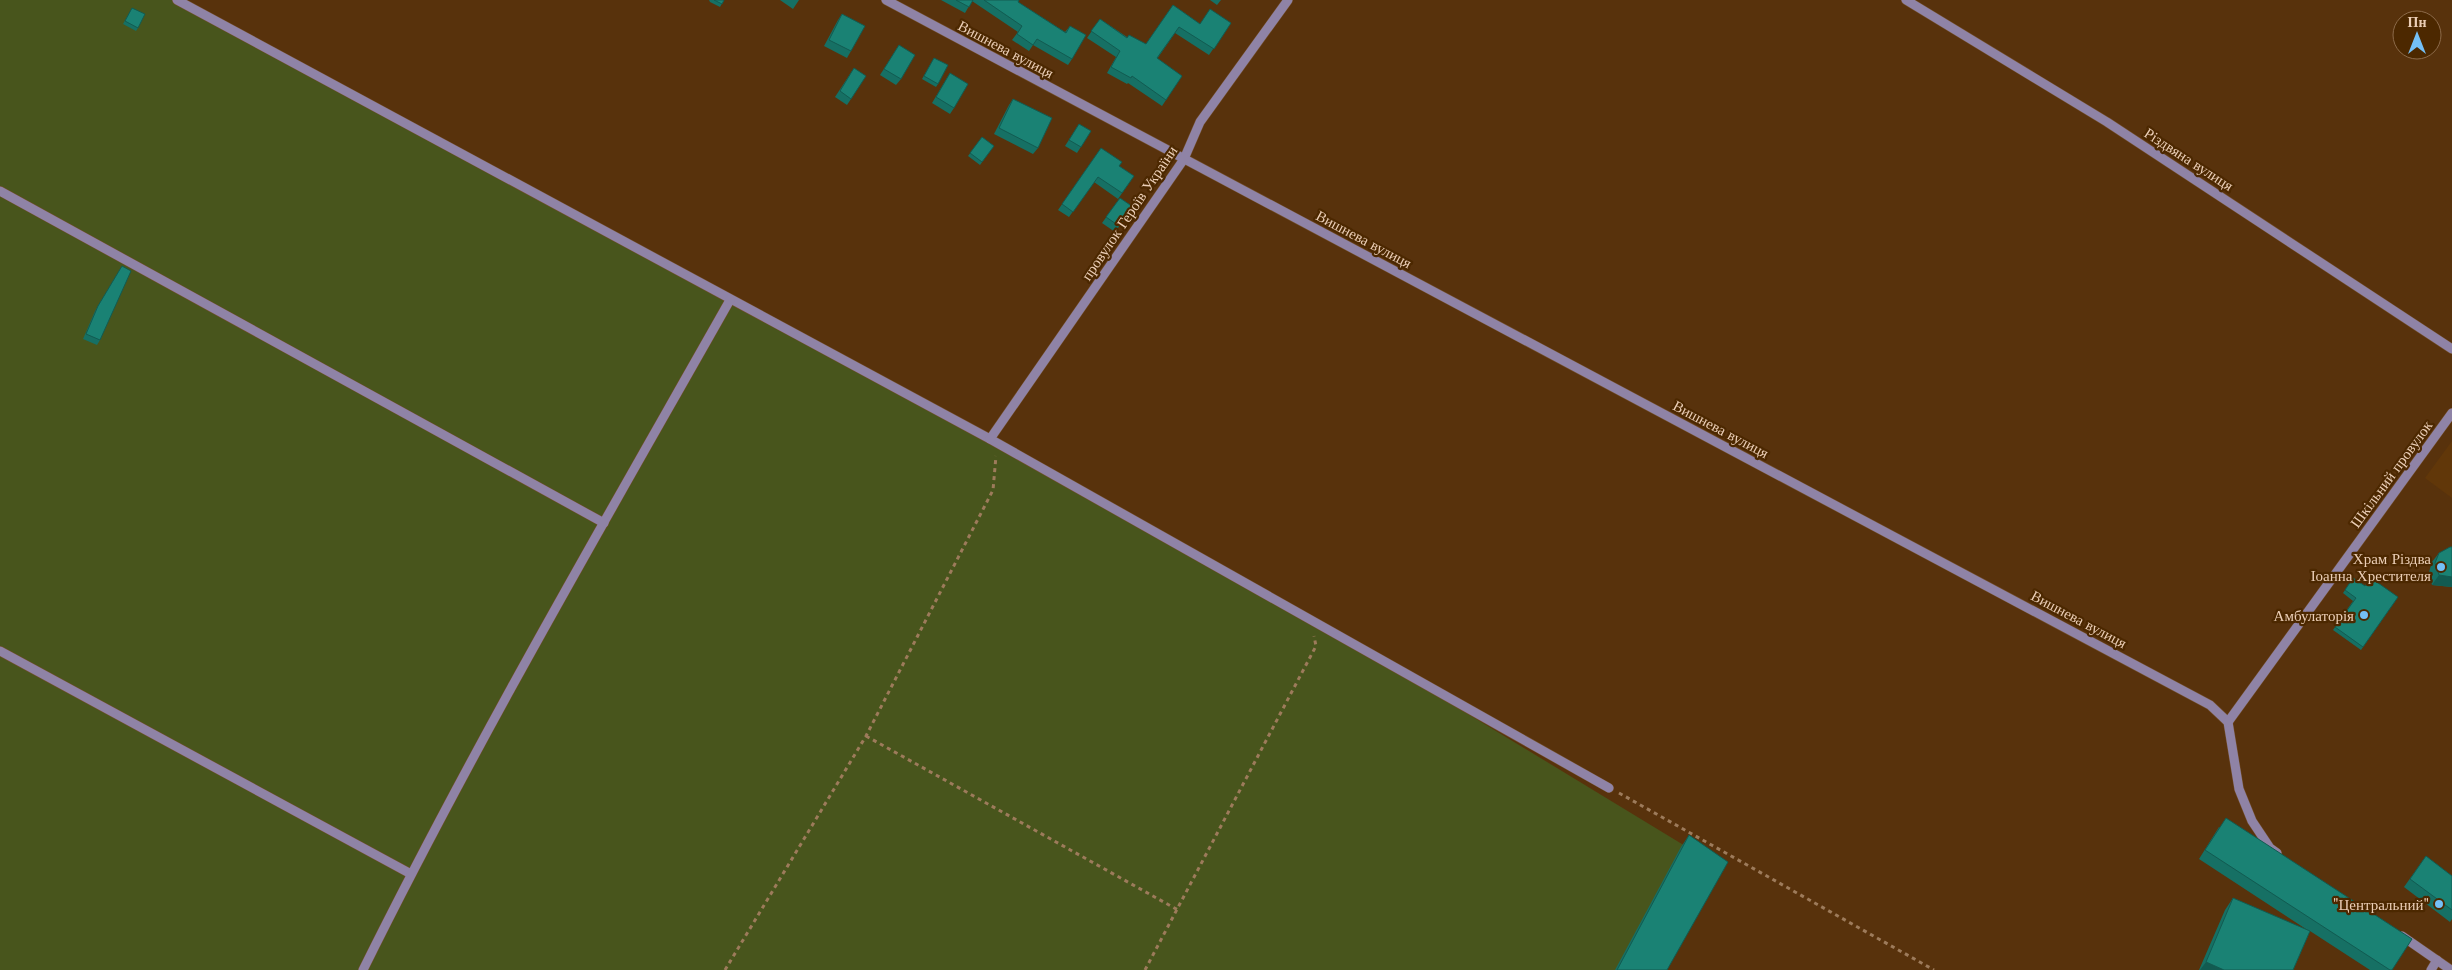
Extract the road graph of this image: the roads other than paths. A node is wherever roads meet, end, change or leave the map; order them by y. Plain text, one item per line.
1 (177, 0) edge
2 (886, 0) edge
3 (1288, 0) edge
4 (1906, 0) edge
5 (1184, 159) junction
6 (0, 191) edge
7 (730, 300) junction
8 (2452, 349) edge
9 (2452, 413) edge
10 (990, 439) junction
11 (604, 523) junction
12 (0, 651) edge
13 (2228, 722) junction
14 (1609, 788) road end
15 (2286, 859) edge
16 (411, 874) junction
17 (2392, 929) edge
18 (2437, 960) junction
19 (364, 970) edge
20 (2431, 970) edge
21 (2451, 970) edge

1 - 7 street
2 - 5 street, Вишнева вулиця
3 - 5 street, провулок Героїв України
4 - 8 street, Різдвяна вулиця
5 - 10 street, провулок Героїв України
5 - 13 street, Вишнева вулиця
6 - 11 street
7 - 10 street
7 - 11 street
9 - 13 street, Шкільний провулок
10 - 14 street
11 - 16 street
12 - 16 street
13 - 15 street
16 - 19 street
17 - 18 street
18 - 20 street
18 - 21 street

